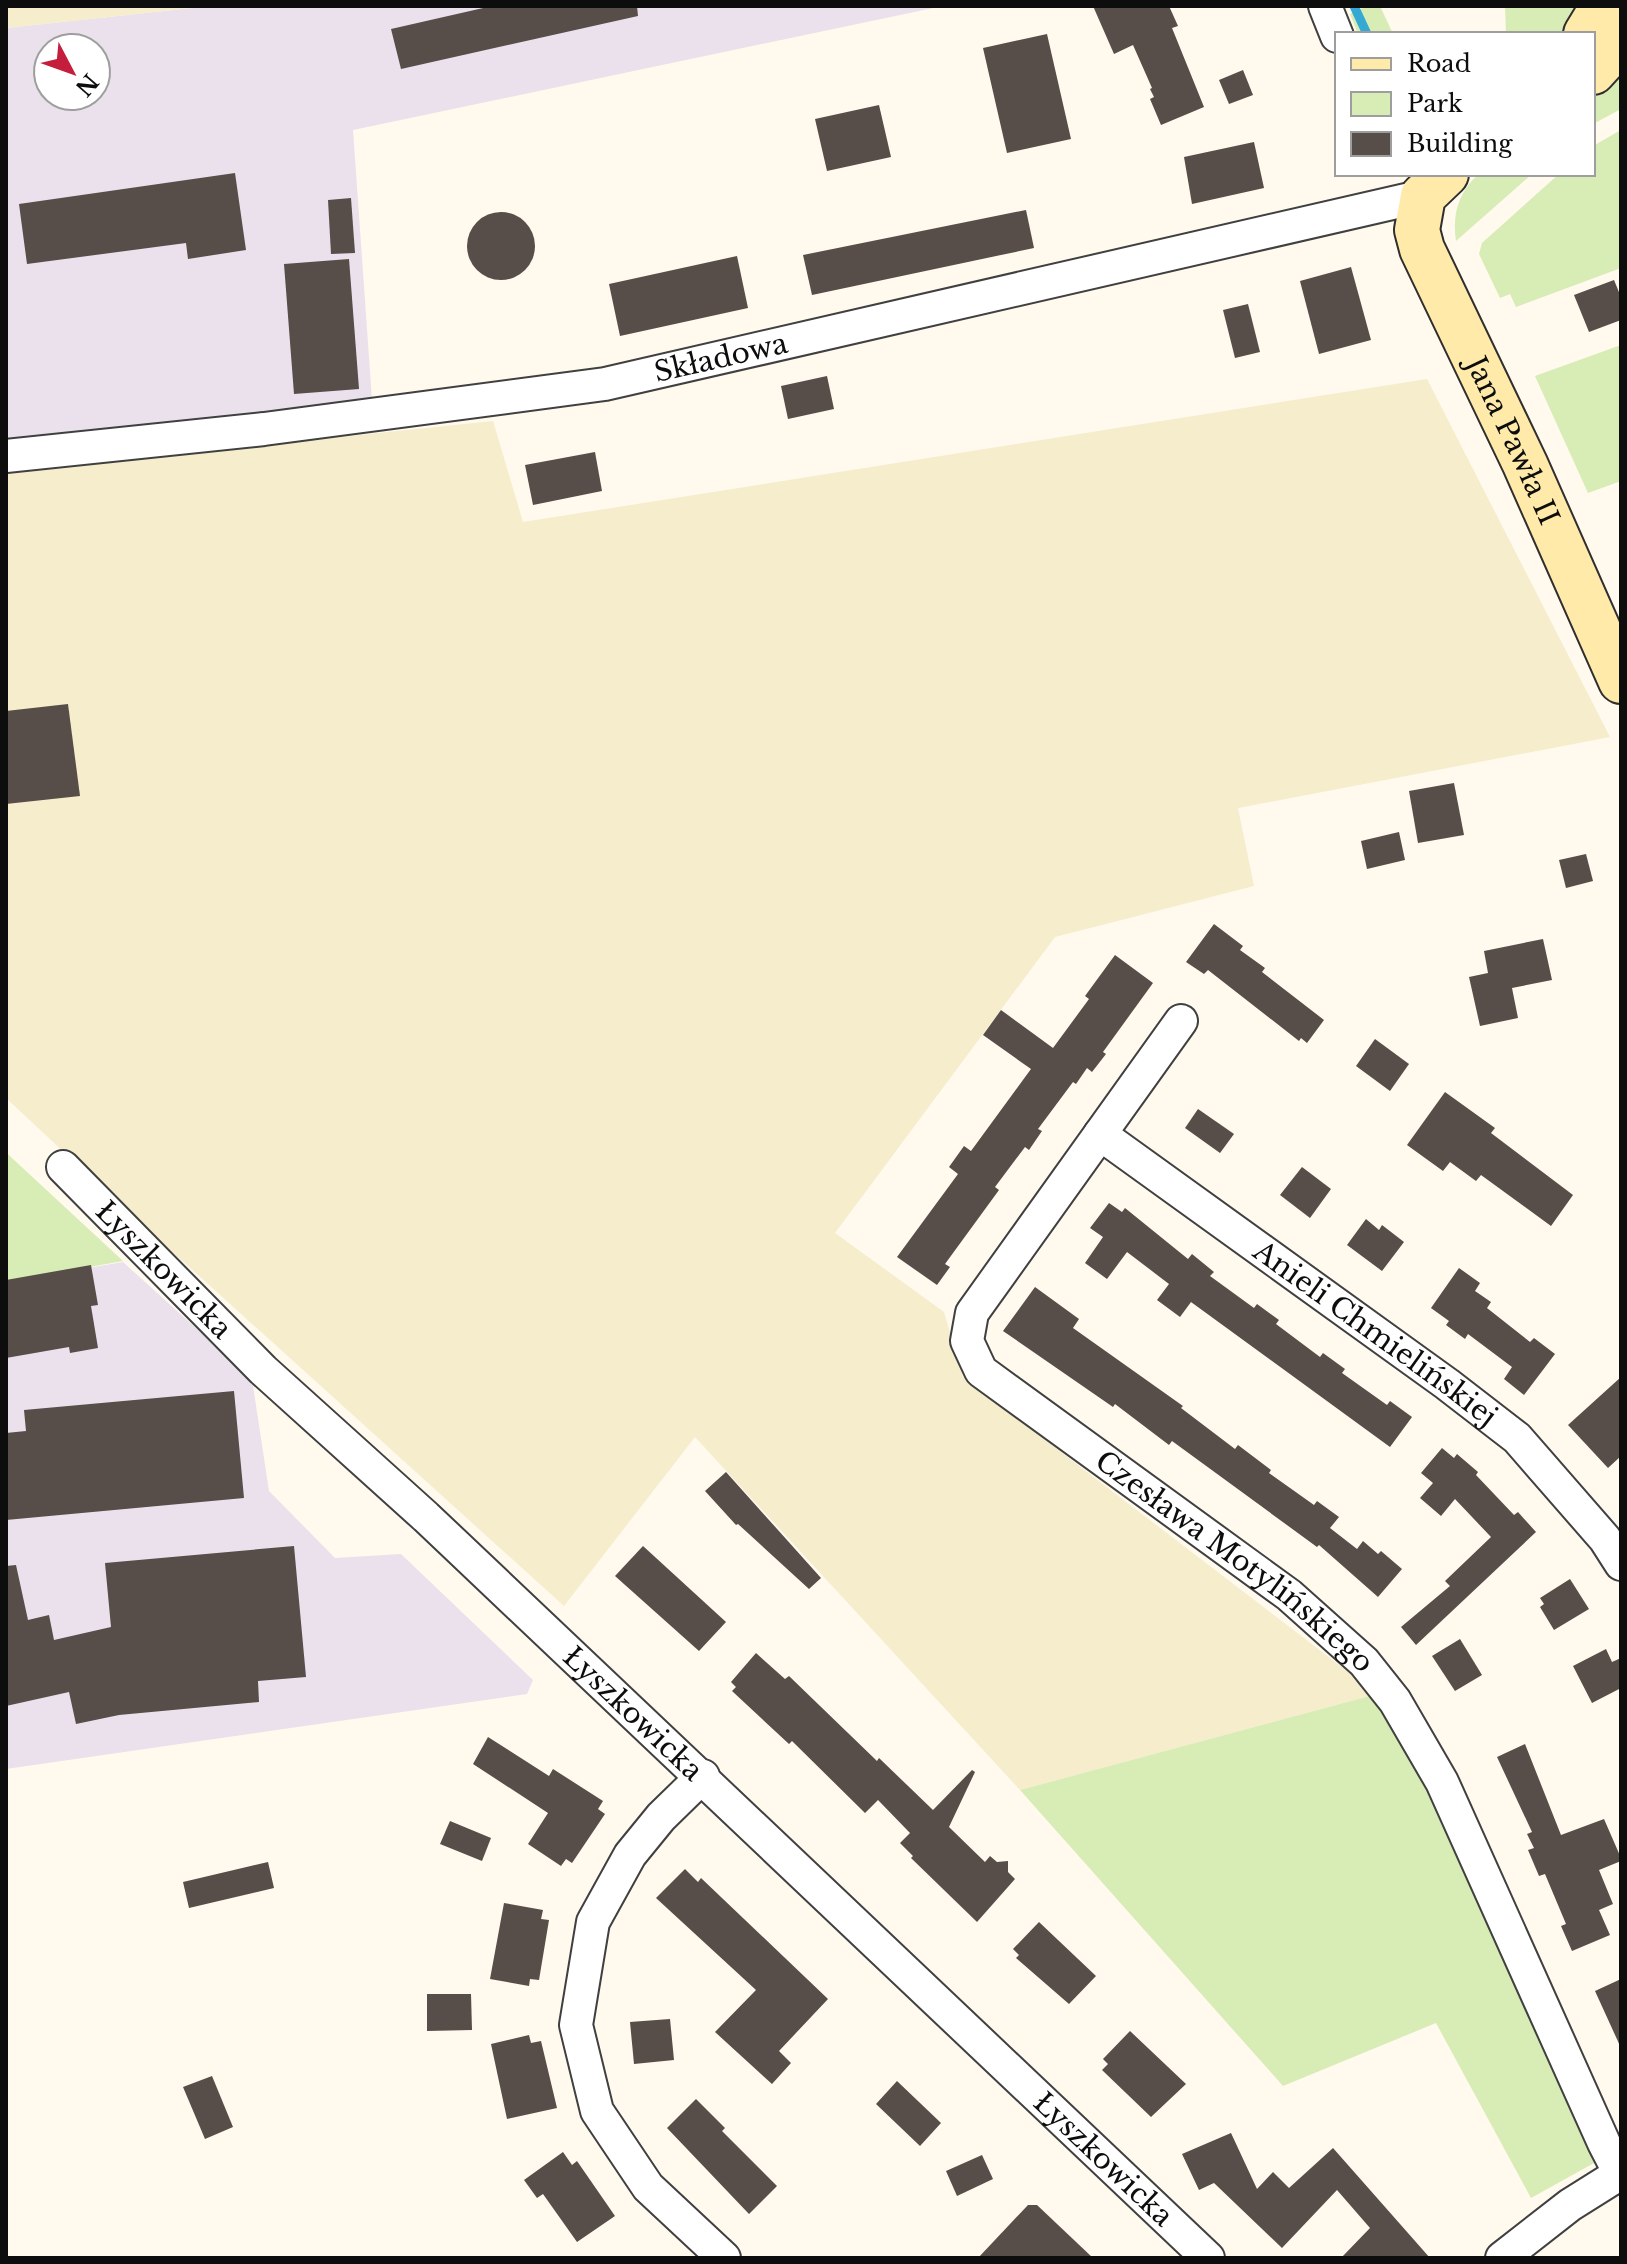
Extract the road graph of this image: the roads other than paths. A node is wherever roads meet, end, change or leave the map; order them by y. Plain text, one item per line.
1 (1325, 6) edge
2 (1603, 6) edge
3 (1335, 32) edge
4 (1587, 32) edge
5 (1621, 41) edge
6 (1595, 70) edge
7 (1423, 181) edge
8 (6, 456) edge
9 (1621, 681) edge
10 (1181, 1021) dead end
11 (1100, 1134) junction
12 (63, 1167) dead end
13 (1621, 1564) edge
14 (703, 1776) junction
15 (1621, 2174) edge
16 (724, 2258) edge
17 (1208, 2258) edge
18 (1502, 2258) edge

1 - 3 street
2 - 4 street
5 - 6 street
7 - 8 street, Składowa
7 - 9 street, Jana Pawła II
10 - 11 street, Czesława Motylińskiego
11 - 13 street, Anieli Chmielińskiej
11 - 15 street, Czesława Motylińskiego
12 - 14 street, Łyszkowicka
14 - 16 street
14 - 17 street, Łyszkowicka
15 - 18 street

